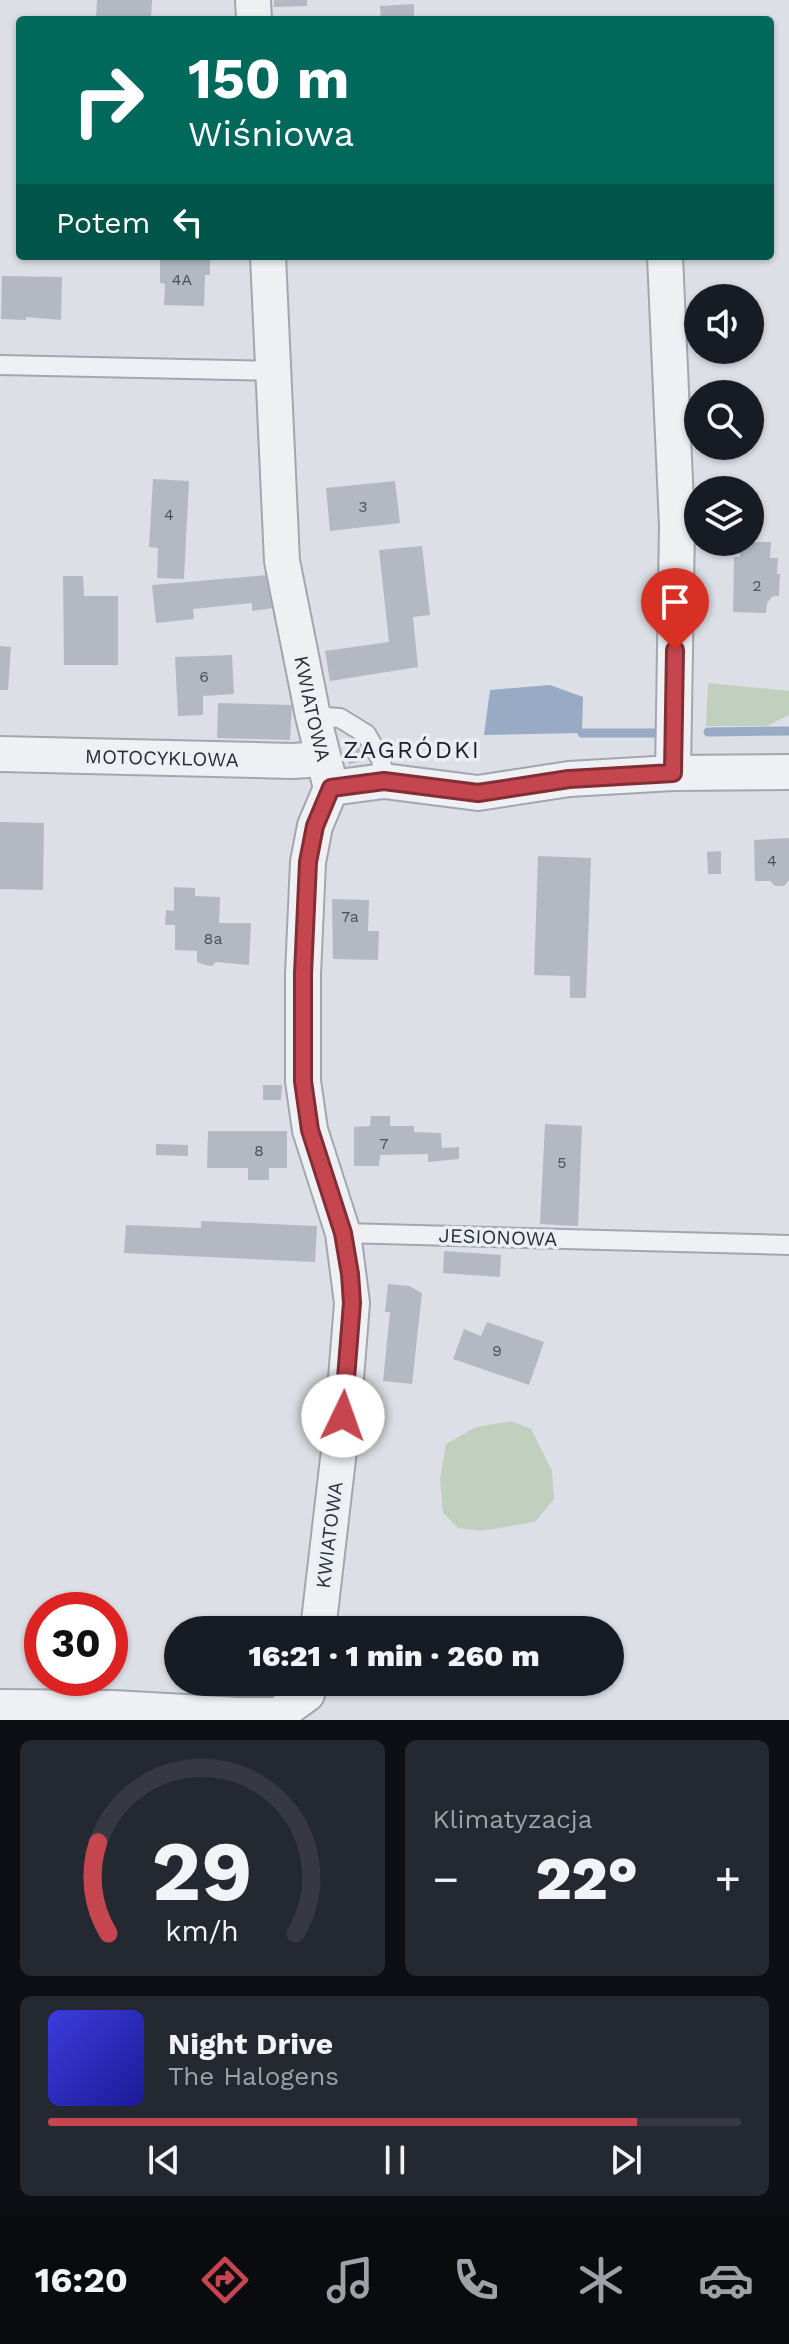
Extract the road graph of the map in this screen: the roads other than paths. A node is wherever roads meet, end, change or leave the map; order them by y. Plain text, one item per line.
1 (268, 260) edge
2 (665, 260) edge
3 (0, 365) edge
4 (275, 371) junction
5 (313, 716) junction
6 (0, 754) edge
7 (789, 772) edge
8 (327, 773) junction
9 (673, 773) junction
10 (384, 781) junction
11 (343, 1233) junction
12 (789, 1245) edge
13 (320, 1616) edge
14 (304, 1696) edge
15 (0, 1707) edge

1 - 4 street, KWIATOWA
2 - 9 street
3 - 4 lane
4 - 5 street, KWIATOWA
5 - 8 street, KWIATOWA
5 - 10 lane
6 - 8 street, MOTOCYKLOWA
7 - 9 street, MOTOCYKLOWA
8 - 10 street, MOTOCYKLOWA
8 - 11 street, KWIATOWA
9 - 10 street, MOTOCYKLOWA
11 - 12 lane, JESIONOWA
11 - 13 street, KWIATOWA
14 - 15 street

